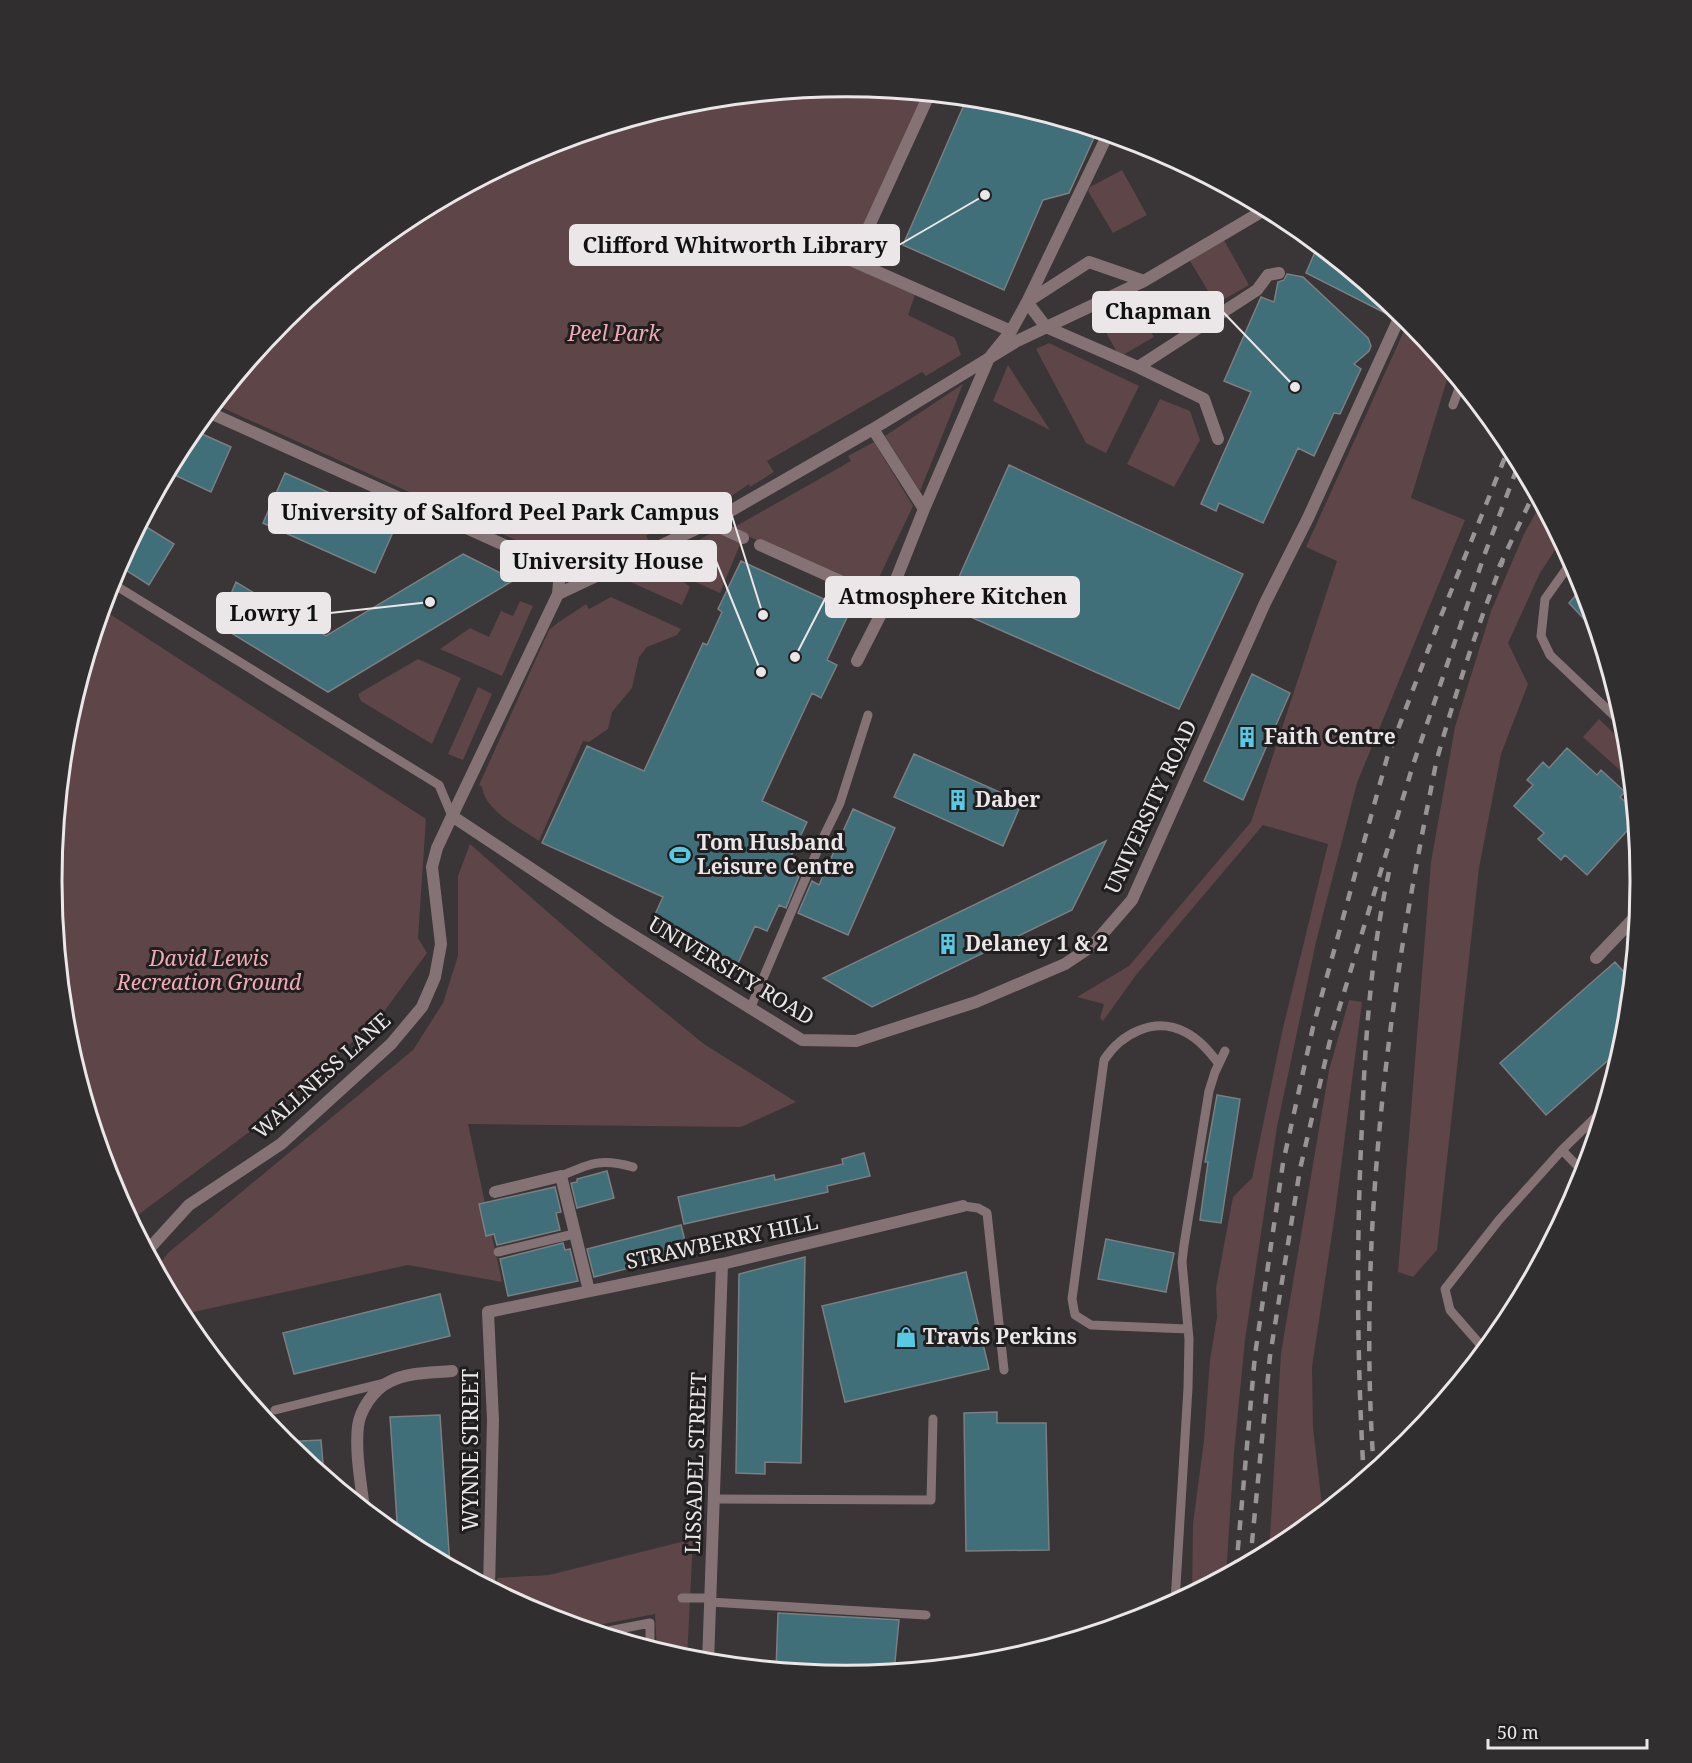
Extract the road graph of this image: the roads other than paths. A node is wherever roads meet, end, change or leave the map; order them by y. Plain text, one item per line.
1 (925, 102) edge
2 (1104, 141) edge
3 (1257, 214) edge
4 (1279, 273) dead end
5 (1144, 280) junction
6 (1027, 302) junction
7 (1397, 323) edge
8 (1046, 327) junction
9 (1011, 331) junction
10 (989, 358) junction
11 (1138, 367) junction
12 (1458, 391) edge
13 (1453, 405) dead end
14 (216, 415) edge
15 (873, 429) junction
16 (1218, 439) dead end
17 (924, 509) junction
18 (713, 520) junction
19 (742, 537) dead end
20 (760, 545) dead end
21 (1566, 570) edge
22 (119, 587) edge
23 (558, 594) junction
24 (887, 602) junction
25 (858, 661) dead end
26 (1612, 714) edge
27 (868, 715) dead end
28 (452, 816) junction
29 (1629, 923) edge
30 (1596, 958) dead end
31 (750, 1009) junction
32 (1225, 1051) dead end
33 (1219, 1064) junction
34 (1594, 1119) edge
35 (1562, 1150) junction
36 (1577, 1166) edge
37 (633, 1167) dead end
38 (561, 1176) junction
39 (495, 1192) dead end
40 (963, 1206) joint
41 (574, 1234) junction
42 (152, 1246) edge
43 (498, 1252) dead end
44 (722, 1264) junction
45 (589, 1291) junction
46 (488, 1312) joint
47 (1188, 1329) junction
48 (1479, 1343) edge
49 (1004, 1370) dead end
50 (452, 1371) dead end
51 (387, 1382) junction
52 (275, 1410) dead end
53 (933, 1419) dead end
54 (362, 1499) edge
55 (714, 1499) junction
56 (489, 1580) edge
57 (1177, 1592) edge
58 (681, 1598) dead end
59 (711, 1600) junction
60 (926, 1615) dead end
61 (614, 1630) edge
62 (650, 1641) edge
63 (708, 1653) edge

1 - 9 street
2 - 6 street
3 - 5 street
4 - 11 street
5 - 6 street
5 - 8 street
6 - 8 street
6 - 9 street
7 - 31 street, UNIVERSITY ROAD
8 - 10 street
8 - 11 street
9 - 10 street
10 - 15 street
10 - 17 street
11 - 16 street
12 - 13 lane
14 - 23 street
15 - 17 street
15 - 18 street
17 - 24 street
18 - 19 street
18 - 23 street
20 - 24 street
21 - 26 lane
22 - 28 lane
23 - 28 street, WALLNESS LANE
24 - 25 street
27 - 31 lane
28 - 31 street, UNIVERSITY ROAD
28 - 42 street, WALLNESS LANE
29 - 30 street
32 - 33 lane
33 - 47 lane
33 - 47 lane
34 - 35 lane
35 - 36 lane
35 - 48 lane
37 - 38 lane
38 - 39 street
38 - 41 street
40 - 44 street, STRAWBERRY HILL
40 - 49 lane
41 - 43 lane
41 - 45 street
44 - 45 street, STRAWBERRY HILL
44 - 55 street, LISSADEL STREET
45 - 46 street, STRAWBERRY HILL
46 - 56 street, WYNNE STREET
47 - 57 lane
50 - 51 street
51 - 52 lane
51 - 54 street
53 - 55 lane
55 - 59 street, LISSADEL STREET
58 - 59 lane
59 - 60 lane
59 - 63 street, LISSADEL STREET
61 - 62 lane

